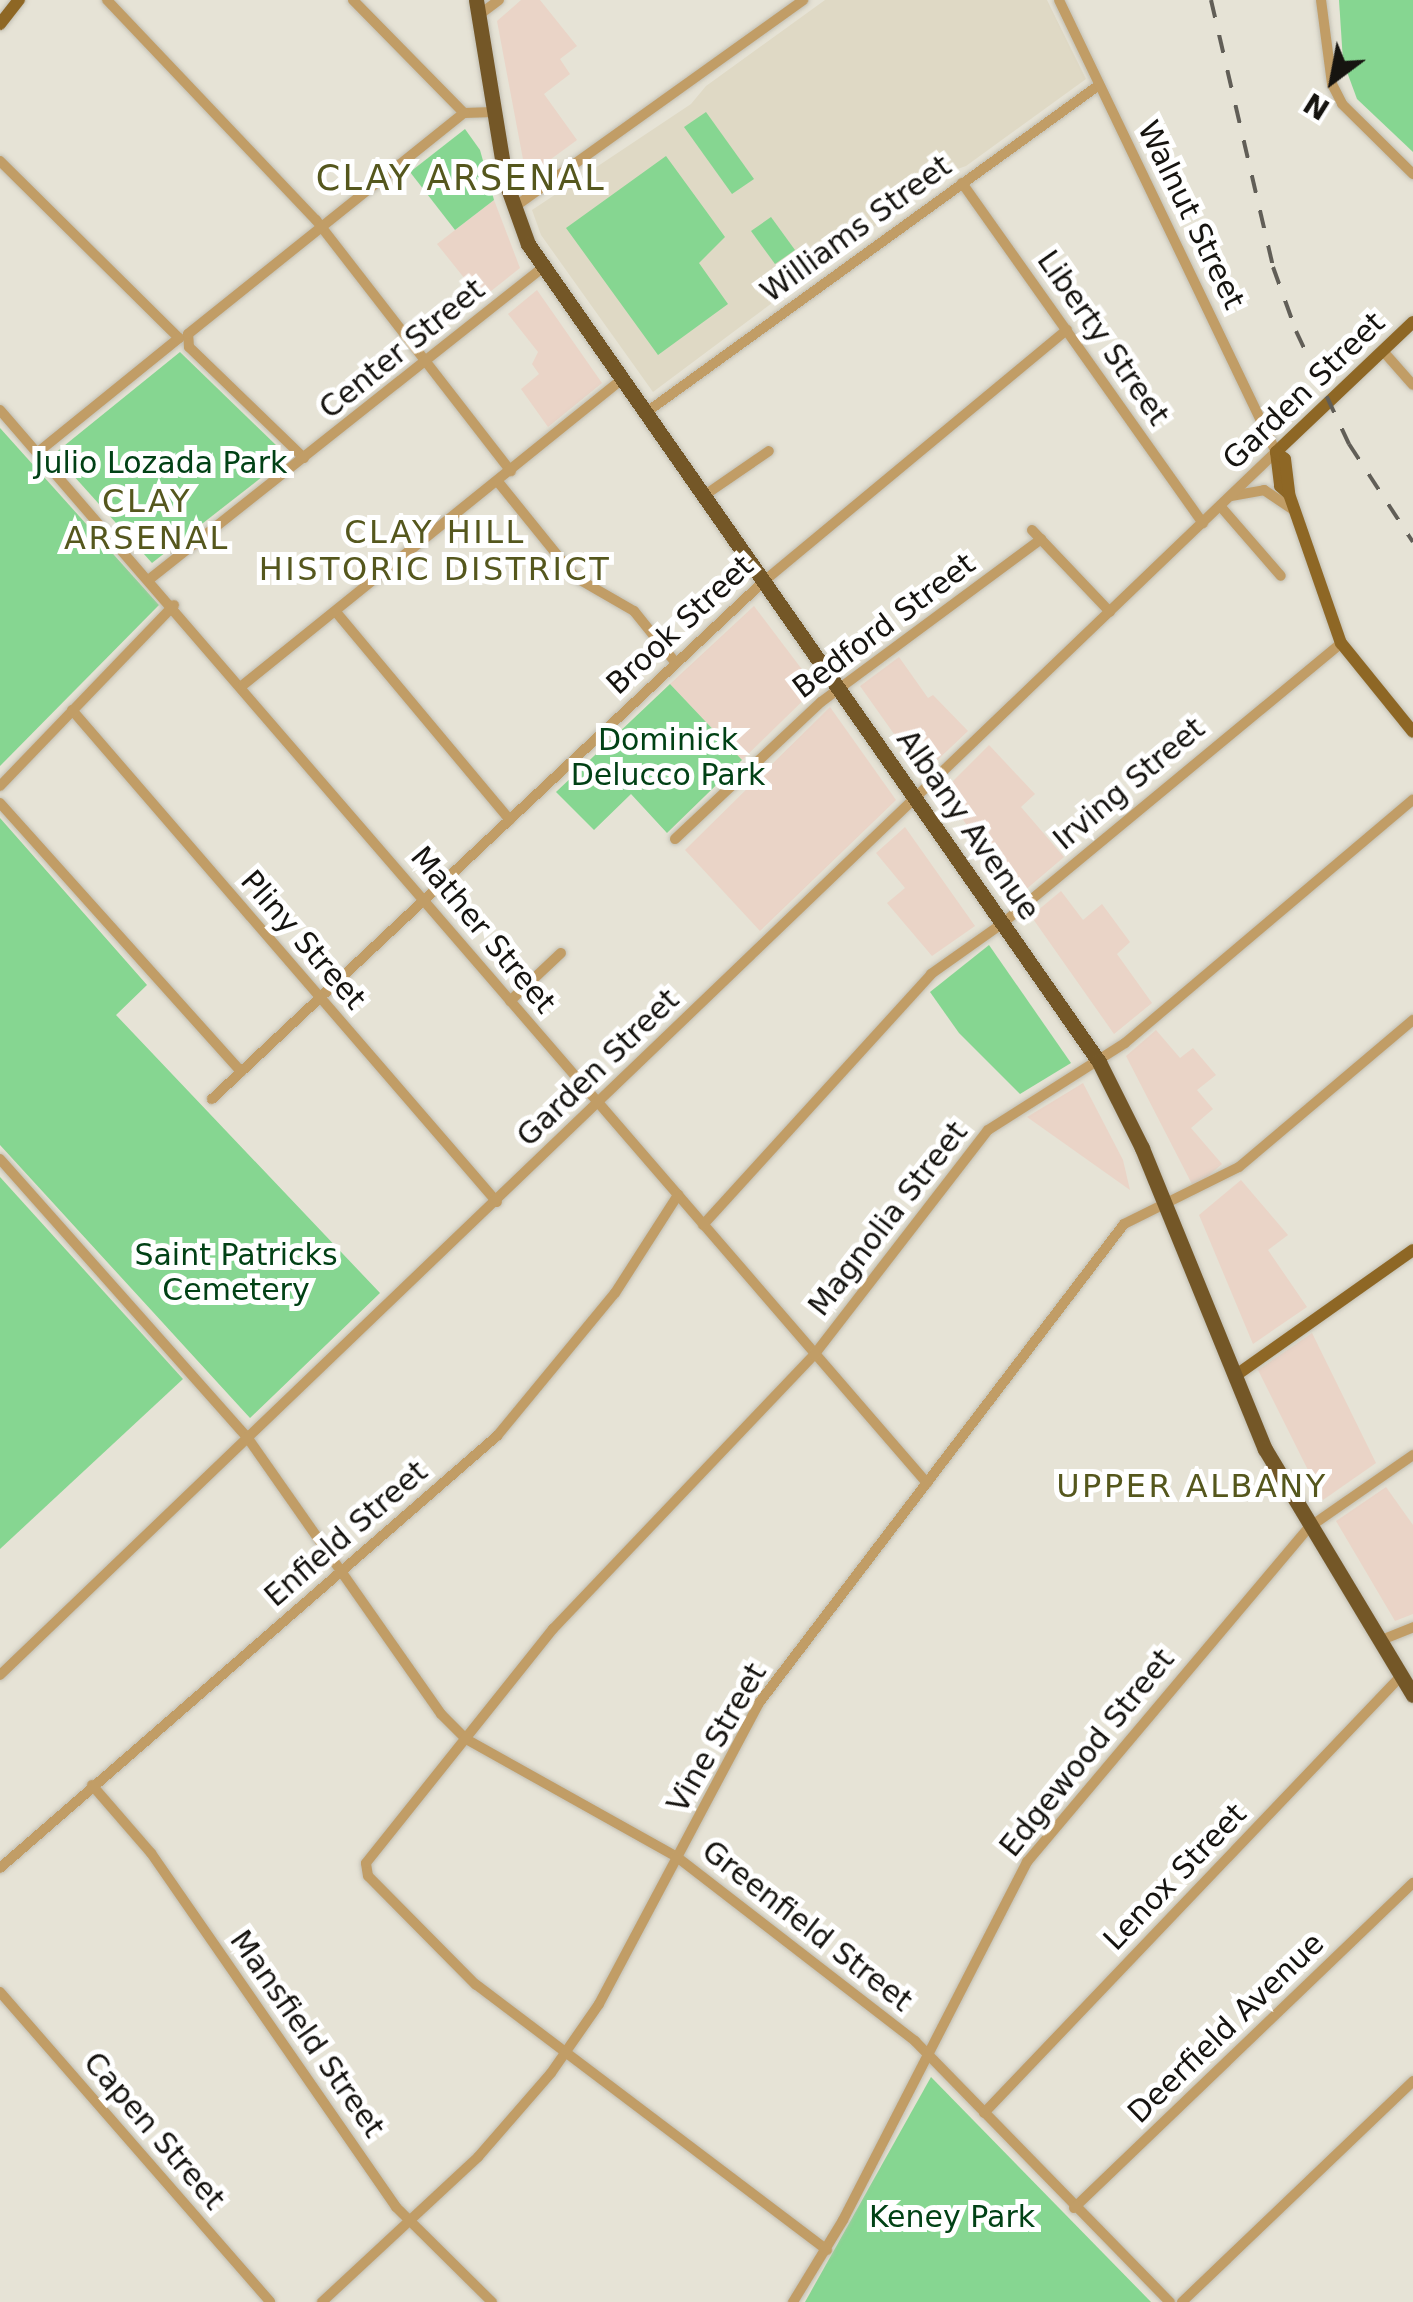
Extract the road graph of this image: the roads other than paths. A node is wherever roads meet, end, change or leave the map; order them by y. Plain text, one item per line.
1 (18, 0) edge
2 (107, 0) edge
3 (353, 0) edge
4 (499, 0) edge
5 (803, 0) edge
6 (1059, 0) edge
7 (1321, 0) edge
8 (478, 8) edge
9 (0, 24) edge
10 (1099, 85) junction
11 (494, 112) junction
12 (464, 113) junction
13 (0, 160) edge
14 (1413, 174) edge
15 (962, 183) junction
16 (513, 208) junction
17 (320, 227) junction
18 (542, 268) junction
19 (1413, 322) edge
20 (1068, 330) junction
21 (182, 339) junction
22 (1383, 351) junction
23 (425, 363) junction
24 (620, 381) junction
25 (1413, 385) edge
26 (0, 410) edge
27 (644, 415) junction
28 (769, 451) dead end
29 (38, 452) junction
30 (1276, 452) junction
31 (304, 458) junction
32 (511, 471) junction
33 (499, 483) junction
34 (702, 496) junction
35 (1230, 496) junction
36 (1220, 506) junction
37 (1296, 513) junction
38 (1203, 523) junction
39 (1281, 576) dead end
40 (151, 578) junction
41 (762, 582) junction
42 (174, 604) junction
43 (336, 612) junction
44 (1110, 612) junction
45 (1341, 643) junction
46 (675, 662) junction
47 (243, 685) junction
48 (838, 689) junction
49 (72, 710) junction
50 (1413, 732) edge
51 (0, 786) edge
52 (917, 798) junction
53 (1413, 800) edge
54 (0, 803) edge
55 (510, 820) junction
56 (675, 839) dead end
57 (425, 900) junction
58 (1004, 923) junction
59 (561, 953) dead end
60 (320, 999) junction
61 (510, 1001) junction
62 (1413, 1020) edge
63 (1099, 1062) junction
64 (241, 1072) junction
65 (212, 1099) dead end
66 (598, 1102) junction
67 (0, 1159) edge
68 (678, 1196) junction
69 (497, 1202) junction
70 (1163, 1202) junction
71 (703, 1224) junction
72 (1413, 1250) edge
73 (814, 1354) junction
74 (1235, 1376) junction
75 (247, 1437) junction
76 (1413, 1455) edge
77 (927, 1483) junction
78 (1308, 1528) junction
79 (343, 1570) junction
80 (1413, 1627) edge
81 (1378, 1641) junction
82 (0, 1674) edge
83 (1402, 1676) junction
84 (1413, 1696) edge
85 (466, 1739) junction
86 (92, 1785) junction
87 (678, 1858) junction
88 (0, 1868) edge
89 (1413, 1884) edge
90 (0, 1992) edge
91 (568, 2050) junction
92 (927, 2053) junction
93 (1413, 2081) edge
94 (984, 2113) junction
95 (1074, 2208) junction
96 (408, 2222) junction
97 (828, 2250) junction
98 (270, 2302) edge
99 (322, 2302) edge
100 (492, 2302) edge
101 (793, 2302) edge
102 (1170, 2302) edge
103 (1182, 2302) edge

1 - 9 main road
2 - 17 street
3 - 12 street
4 - 8 street
5 - 16 street
6 - 10 street, Walnut Street
7 - 14 street
8 - 11 highway, Albany Avenue
10 - 15 street, Williams Street
10 - 30 street, Walnut Street
11 - 12 street
11 - 16 highway, Albany Avenue
12 - 17 street
13 - 21 street
15 - 20 street, Liberty Street
15 - 27 street, Williams Street
16 - 18 highway, Albany Avenue
17 - 21 street
17 - 23 street
18 - 23 street, Center Street
18 - 24 highway, Albany Avenue
19 - 22 main road, Garden Street
20 - 38 street, Liberty Street
20 - 41 street, Brook Street
21 - 29 street
21 - 31 street
22 - 25 street
22 - 30 main road, Garden Street
23 - 31 street, Center Street
23 - 32 street
24 - 27 highway, Albany Avenue
24 - 32 street
26 - 29 street, Mather Street
27 - 34 highway, Albany Avenue
28 - 34 street
29 - 40 street, Mather Street
30 - 35 street, Garden Street
30 - 37 main road
31 - 40 street, Center Street
32 - 33 street
33 - 43 street
33 - 46 street
34 - 41 highway, Albany Avenue
35 - 36 street, Garden Street
35 - 37 street, Garden Street
36 - 38 street, Garden Street
36 - 39 street
37 - 45 main road
38 - 44 street, Garden Street
40 - 42 street, Mather Street
41 - 46 street, Brook Street
41 - 48 highway, Albany Avenue
42 - 47 street, Mather Street
42 - 49 street
43 - 47 street
43 - 55 street
44 - 48 street, Bedford Street
44 - 52 street, Garden Street
45 - 50 main road
45 - 58 street, Irving Street
46 - 55 street, Brook Street
47 - 57 street, Mather Street
48 - 52 highway, Albany Avenue
48 - 56 street, Bedford Street
49 - 51 street
49 - 60 street, Pliny Street
52 - 58 highway, Albany Avenue
52 - 66 street, Garden Street
53 - 63 street, Magnolia Street
54 - 64 street
55 - 57 street, Brook Street
57 - 60 street, Brook Street
57 - 61 street, Mather Street
58 - 63 highway, Albany Avenue
58 - 71 street, Irving Street
59 - 61 street
60 - 64 street, Brook Street
60 - 69 street, Pliny Street
61 - 66 street, Mather Street
62 - 70 street, Vine Street
63 - 70 highway, Albany Avenue
63 - 73 street, Magnolia Street
64 - 65 street, Brook Street
66 - 68 street, Mather Street
66 - 69 street, Garden Street
67 - 75 street, Greenfield Street
68 - 71 street, Mather Street
68 - 79 street, Enfield Street
69 - 75 street, Garden Street
70 - 74 highway, Albany Avenue
70 - 77 street, Vine Street
71 - 73 street, Mather Street
72 - 74 main road
73 - 77 street, Mather Street
73 - 85 street, Magnolia Street
74 - 78 highway, Albany Avenue
75 - 79 street, Greenfield Street
75 - 82 street, Garden Street
76 - 78 street, Edgewood Street
77 - 87 street, Vine Street
78 - 81 highway, Albany Avenue
78 - 92 street, Edgewood Street
79 - 85 street, Greenfield Street
79 - 86 street, Enfield Street
80 - 81 street
81 - 83 highway, Albany Avenue
83 - 84 highway, Albany Avenue
83 - 94 street, Lenox Street
85 - 87 street, Greenfield Street
85 - 91 street, Magnolia Street
86 - 88 street, Enfield Street
86 - 96 street, Mansfield Street
87 - 91 street, Vine Street
87 - 92 street, Greenfield Street
89 - 95 street, Deerfield Avenue
90 - 98 street, Capen Street
91 - 96 street, Vine Street
91 - 97 street
92 - 94 street, Greenfield Street
92 - 97 street, Edgewood Street
93 - 103 street
94 - 95 street, Greenfield Street
95 - 102 street, Greenfield Street
96 - 99 street, Vine Street
96 - 100 street, Mansfield Street
97 - 101 street, Edgewood Street

